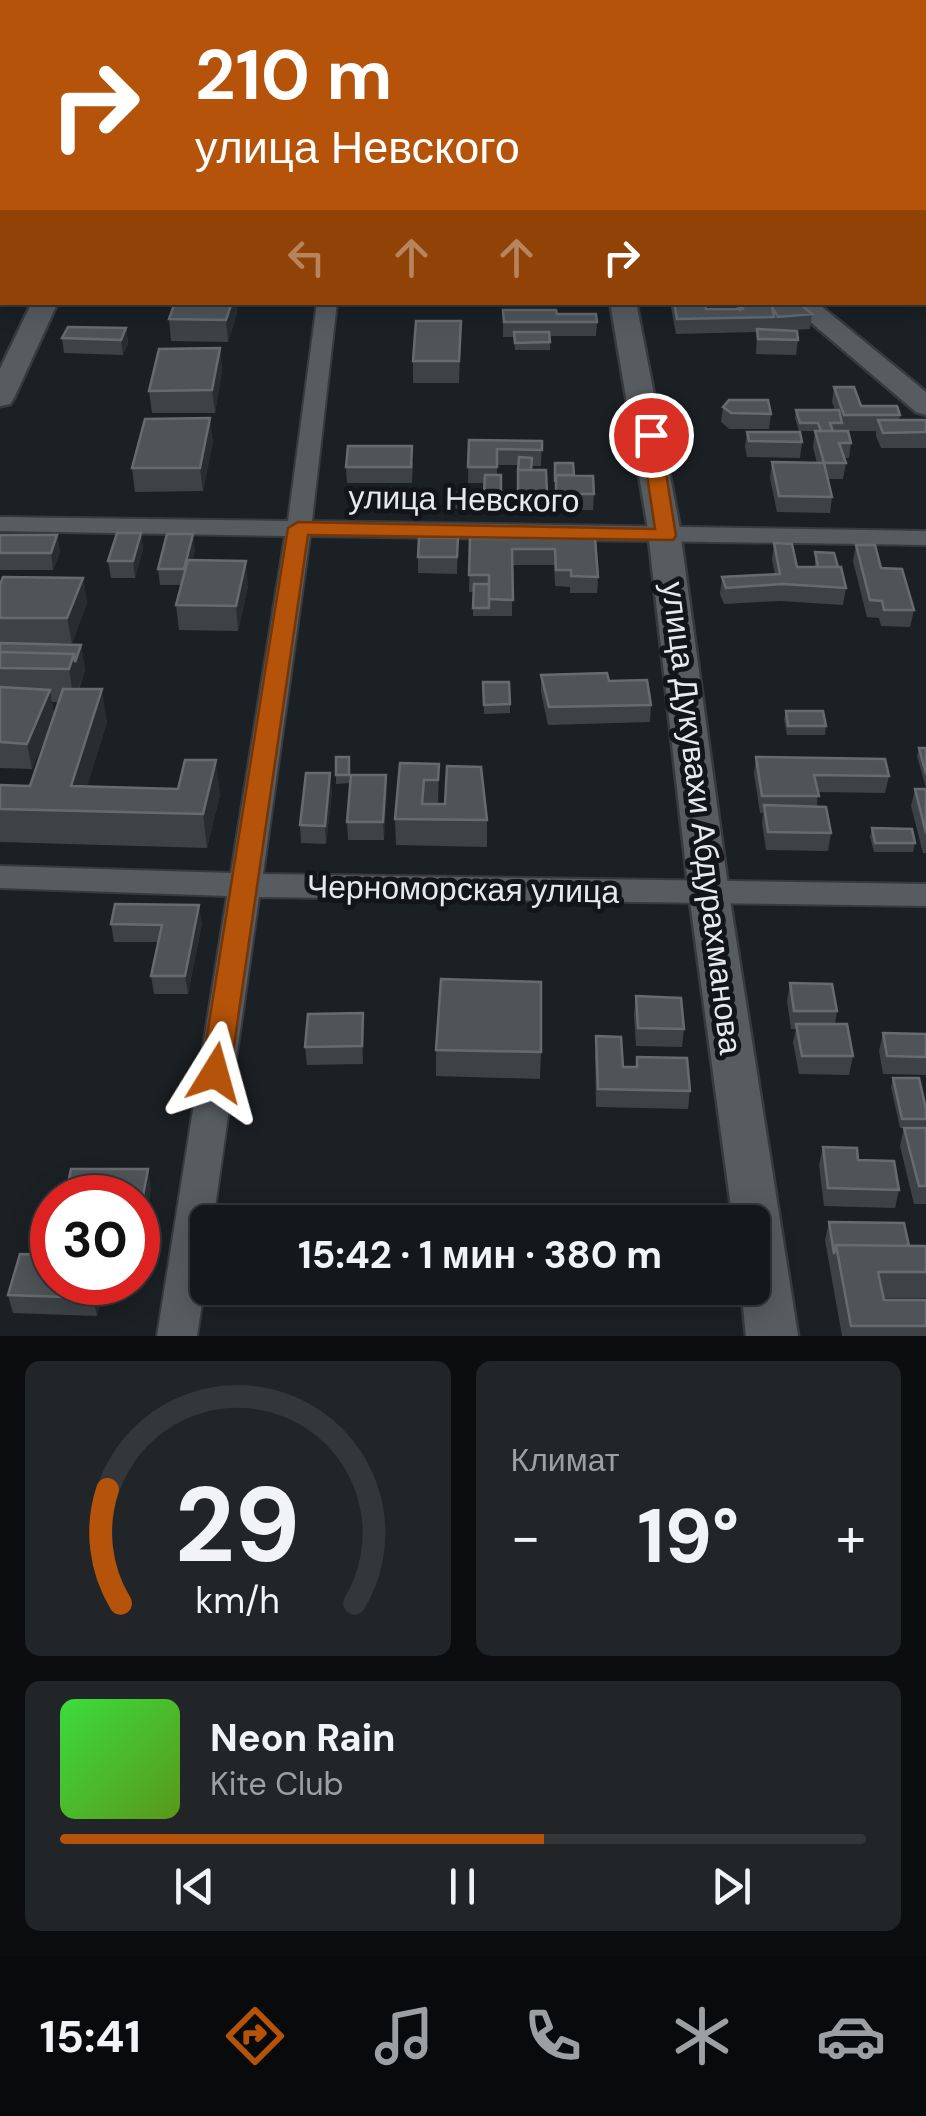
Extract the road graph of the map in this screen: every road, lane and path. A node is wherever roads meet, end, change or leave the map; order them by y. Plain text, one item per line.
1 (43, 305) edge
2 (327, 305) edge
3 (624, 305) edge
4 (804, 305) edge
5 (0, 398) edge
6 (926, 406) edge
7 (0, 524) edge
8 (298, 528) junction
9 (666, 536) junction
10 (926, 538) edge
11 (0, 876) edge
12 (242, 885) junction
13 (709, 893) junction
14 (926, 895) edge
15 (177, 1336) edge
16 (772, 1336) edge

1 - 5 street
2 - 8 street
3 - 9 street, улица Дукувахи Абдурахманова
4 - 6 street
7 - 8 street, улица Невского
8 - 9 street, улица Невского
8 - 12 street
9 - 10 street, улица Невского
9 - 13 street, улица Дукувахи Абдурахманова
11 - 12 street, Черноморская улица
12 - 13 street, Черноморская улица
12 - 15 street
13 - 14 street, Черноморская улица
13 - 16 street, улица Дукувахи Абдурахманова

